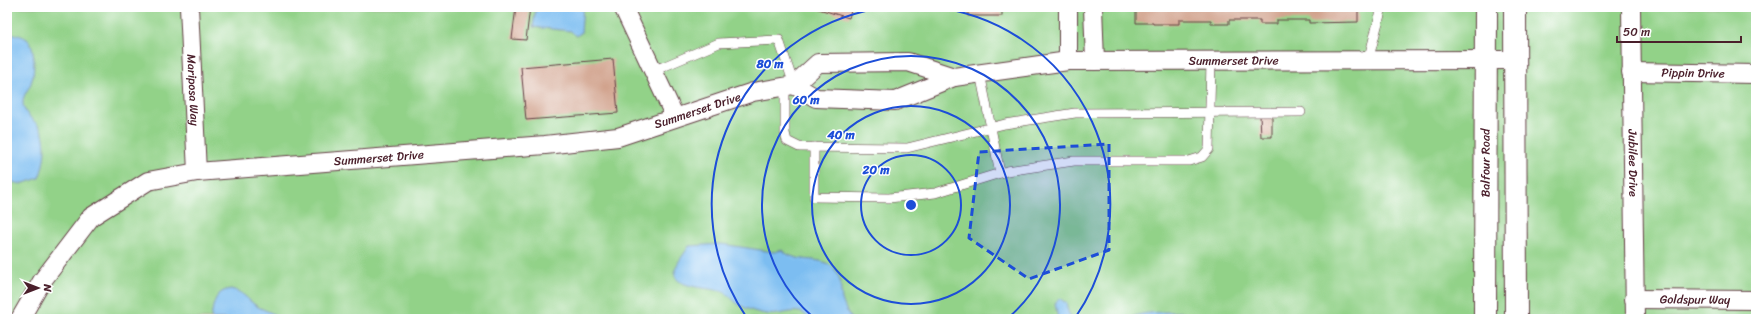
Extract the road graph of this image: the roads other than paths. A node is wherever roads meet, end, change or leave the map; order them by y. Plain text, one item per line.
1 (189, 7) edge
2 (623, 7) edge
3 (1068, 7) edge
4 (1093, 7) edge
5 (1382, 7) edge
6 (1486, 7) edge
7 (1515, 7) edge
8 (1631, 7) edge
9 (1514, 60) junction
10 (1068, 61) junction
11 (1095, 61) junction
12 (1211, 61) junction
13 (1368, 61) junction
14 (1486, 61) junction
15 (653, 71) junction
16 (1631, 72) junction
17 (980, 73) junction
18 (1756, 74) edge
19 (954, 77) junction
20 (789, 86) junction
21 (1210, 112) junction
22 (1301, 112) dead end
23 (676, 117) junction
24 (992, 127) junction
25 (814, 147) junction
26 (197, 172) junction
27 (1000, 173) junction
28 (1634, 299) junction
29 (1756, 300) edge
30 (20, 319) edge
31 (1485, 319) edge
32 (1516, 319) edge
33 (1635, 319) edge

1 - 26 street, Mariposa Way
2 - 15 street
3 - 10 street
4 - 11 street
5 - 13 lane
6 - 14 main road, Balfour Road
7 - 9 main road
8 - 16 street, Jubilee Drive
9 - 14 street, Summerset Drive
9 - 32 main road
10 - 11 street, Summerset Drive
10 - 17 street, Summerset Drive
11 - 12 street, Summerset Drive
12 - 13 street, Summerset Drive
12 - 21 lane
13 - 14 street, Summerset Drive
14 - 31 main road, Balfour Road
15 - 20 lane
15 - 23 street
16 - 18 street, Pippin Drive
16 - 28 street, Jubilee Drive
17 - 19 street, Summerset Drive
17 - 24 lane
19 - 20 street, Summerset Drive
19 - 20 street, Summerset Drive
20 - 23 street, Summerset Drive
20 - 25 lane
21 - 22 lane
21 - 24 lane
21 - 27 lane
23 - 26 street, Summerset Drive
24 - 25 lane
24 - 27 lane
25 - 27 lane
26 - 30 street, Summerset Drive
28 - 29 street, Goldspur Way
28 - 33 street, Jubilee Drive

